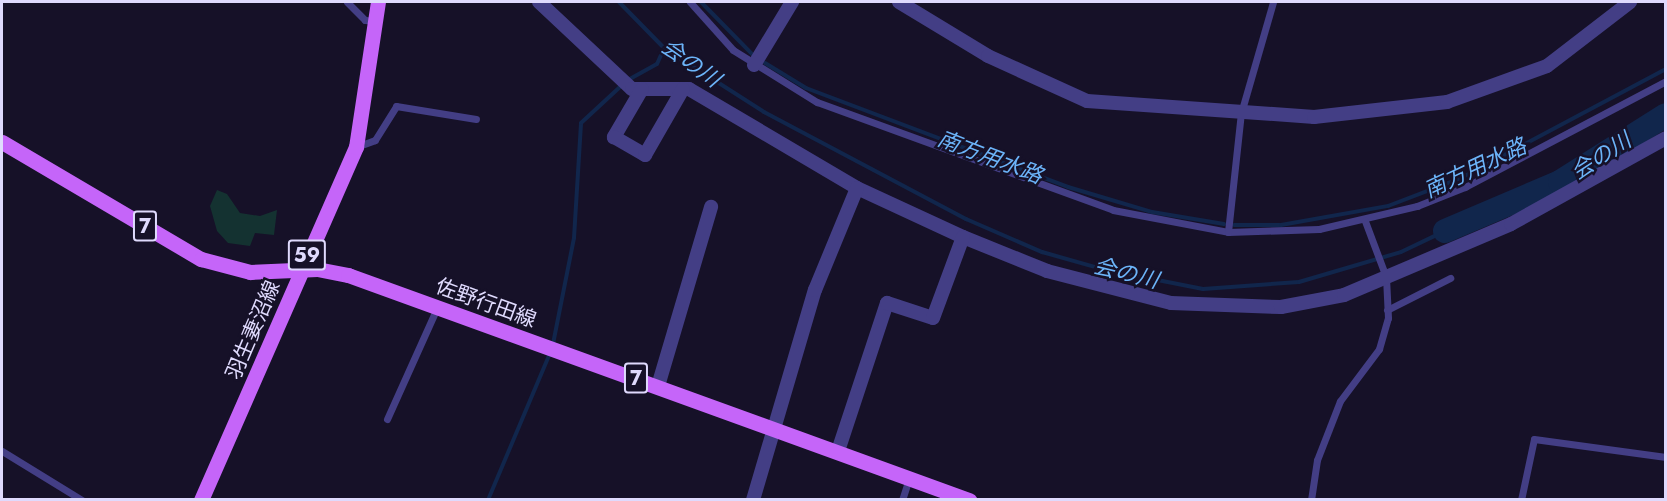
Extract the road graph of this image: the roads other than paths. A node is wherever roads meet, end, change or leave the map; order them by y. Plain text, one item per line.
1 (347, 2) edge
2 (378, 2) edge
3 (539, 2) edge
4 (690, 2) edge
5 (792, 2) edge
6 (899, 2) edge
7 (1273, 2) edge
8 (1622, 3) edge
9 (376, 21) junction
10 (754, 65) junction
11 (1665, 81) edge
12 (642, 89) junction
13 (683, 89) junction
14 (1241, 113) junction
15 (476, 119) dead end
16 (1665, 138) edge
17 (2, 142) edge
18 (356, 147) junction
19 (857, 188) junction
20 (711, 207) dead end
21 (1365, 221) junction
22 (1228, 232) junction
23 (963, 237) junction
24 (301, 270) junction
25 (1386, 277) junction
26 (1450, 278) dead end
27 (437, 308) junction
28 (1387, 310) junction
29 (658, 386) junction
30 (387, 419) dead end
31 (775, 428) junction
32 (2, 451) edge
33 (838, 452) junction
34 (1665, 457) edge
35 (909, 478) junction
36 (964, 499) edge
37 (82, 500) edge
38 (201, 500) edge
39 (753, 500) edge
40 (903, 500) edge
41 (1311, 500) edge
42 (1521, 500) edge

1 - 9 lane
2 - 9 main road, 羽生妻沼線 / 59
3 - 12 street
4 - 10 lane
5 - 10 street
6 - 14 street
7 - 14 lane
8 - 14 street
9 - 18 main road, 羽生妻沼線 / 59
10 - 22 lane
11 - 21 lane
12 - 13 street
12 - 13 street
13 - 19 street
14 - 22 lane
15 - 18 lane
16 - 25 street
17 - 24 main road, 佐野行田線 / 7
18 - 24 main road, 羽生妻沼線 / 59
19 - 23 street
19 - 31 street
20 - 29 street
21 - 22 lane
21 - 25 lane
23 - 25 street
23 - 33 street
24 - 27 main road, 佐野行田線 / 7
24 - 38 main road, 羽生妻沼線 / 59
25 - 28 lane
26 - 28 lane
27 - 29 main road, 佐野行田線 / 7
27 - 30 lane
28 - 41 lane
29 - 31 main road, 佐野行田線 / 7
31 - 33 main road, 佐野行田線 / 7
31 - 39 street
32 - 37 lane
33 - 35 main road, 佐野行田線 / 7
34 - 42 lane
35 - 36 main road, 佐野行田線 / 7
35 - 40 lane

